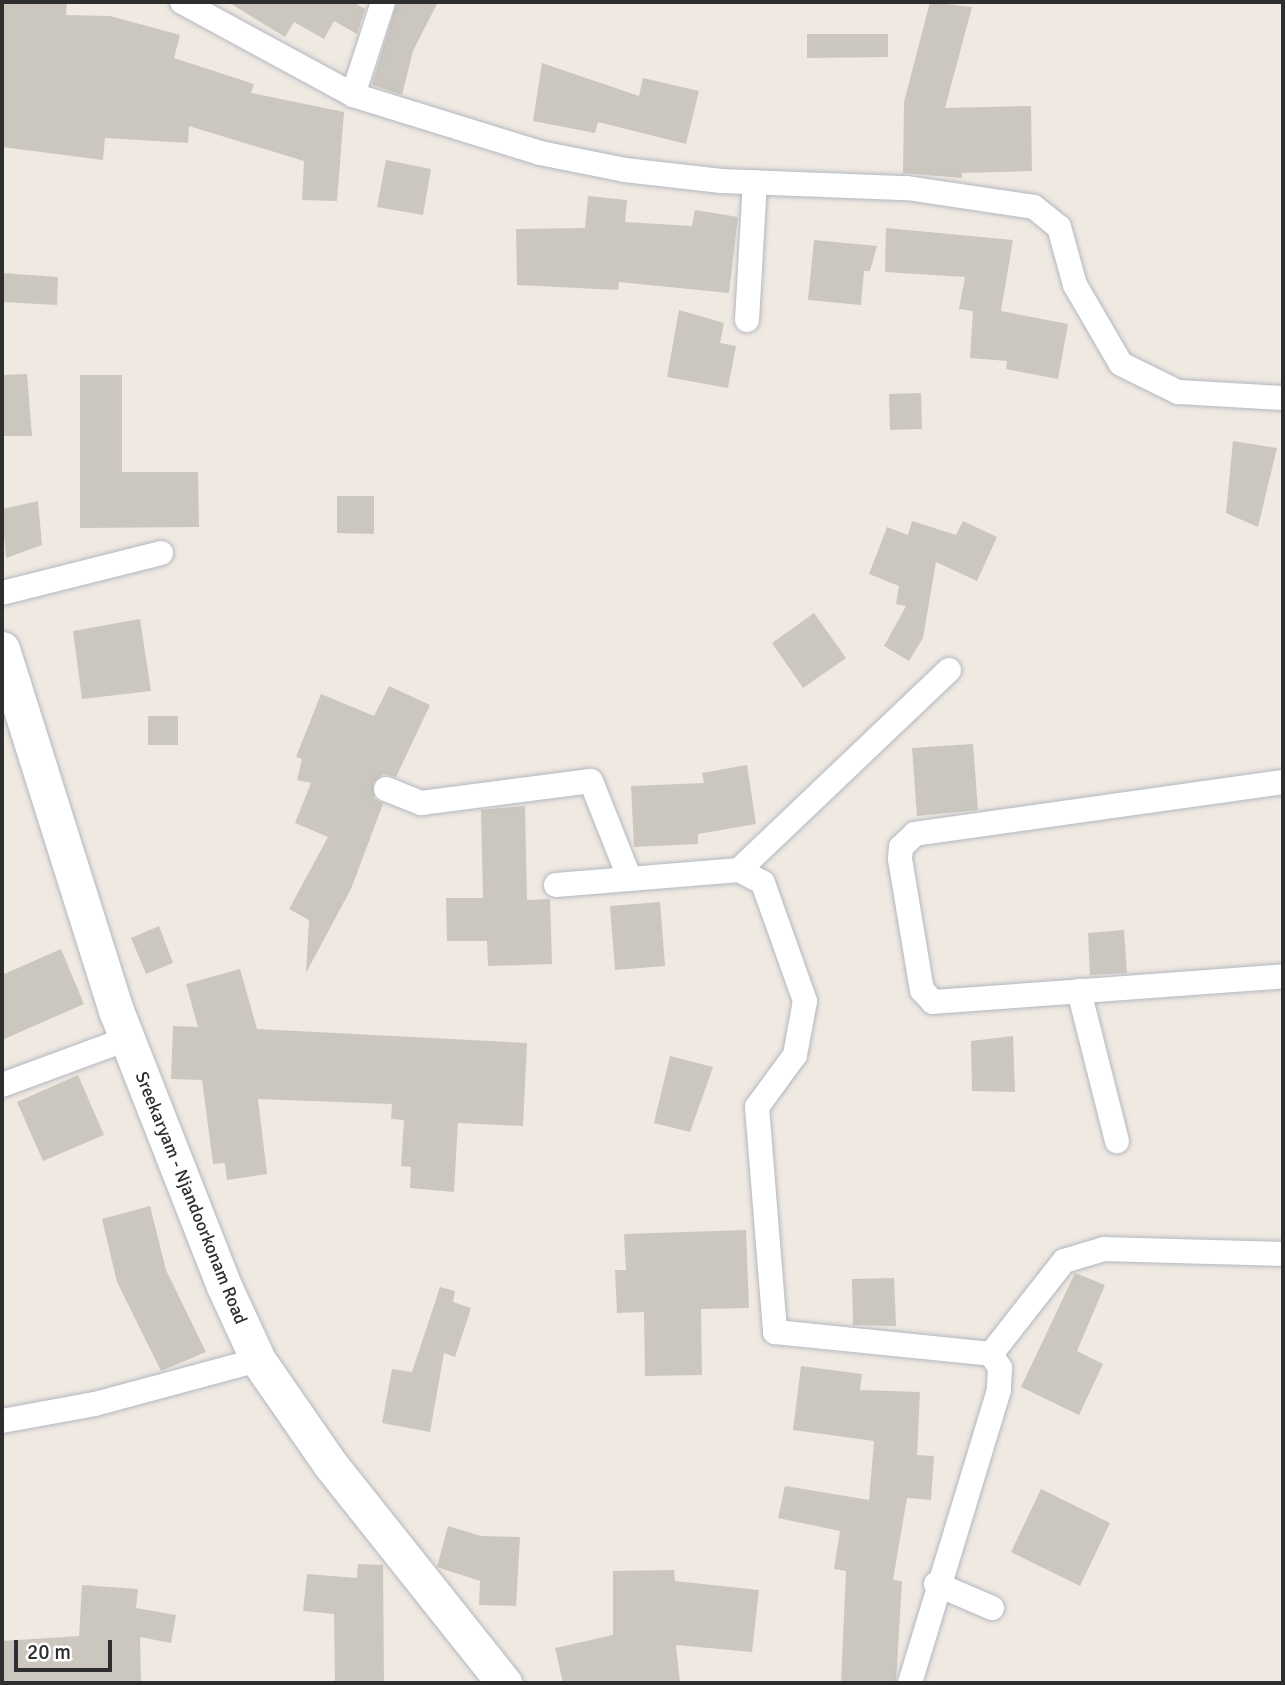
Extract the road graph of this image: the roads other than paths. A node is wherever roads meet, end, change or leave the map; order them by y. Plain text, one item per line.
1 (182, 2) edge
2 (383, 2) edge
3 (353, 96) junction
4 (755, 182) junction
5 (747, 320) dead end
6 (1283, 398) edge
7 (161, 554) dead end
8 (2, 593) edge
9 (2, 649) edge
10 (949, 670) dead end
11 (1283, 782) edge
12 (386, 789) dead end
13 (739, 870) junction
14 (628, 877) junction
15 (556, 885) dead end
16 (1283, 976) edge
17 (1079, 991) junction
18 (127, 1039) junction
19 (2, 1086) edge
20 (1117, 1141) dead end
21 (1283, 1254) edge
22 (991, 1354) junction
23 (258, 1360) junction
24 (2, 1421) edge
25 (936, 1584) junction
26 (992, 1608) dead end
27 (504, 1683) edge
28 (910, 1683) edge

1 - 3 street
2 - 3 street
3 - 4 street
4 - 5 street
4 - 6 street
7 - 8 street
9 - 18 main road, Sreekaryam - Njandoorkonam Road
10 - 13 street
11 - 17 street
12 - 14 street
13 - 14 street
13 - 22 street
14 - 15 street
16 - 17 street
17 - 20 street
18 - 19 street
18 - 23 main road, Sreekaryam - Njandoorkonam Road
21 - 22 street
22 - 25 street
23 - 24 street
23 - 27 main road, Sreekaryam - Njandoorkonam Road
25 - 26 street
25 - 28 street

